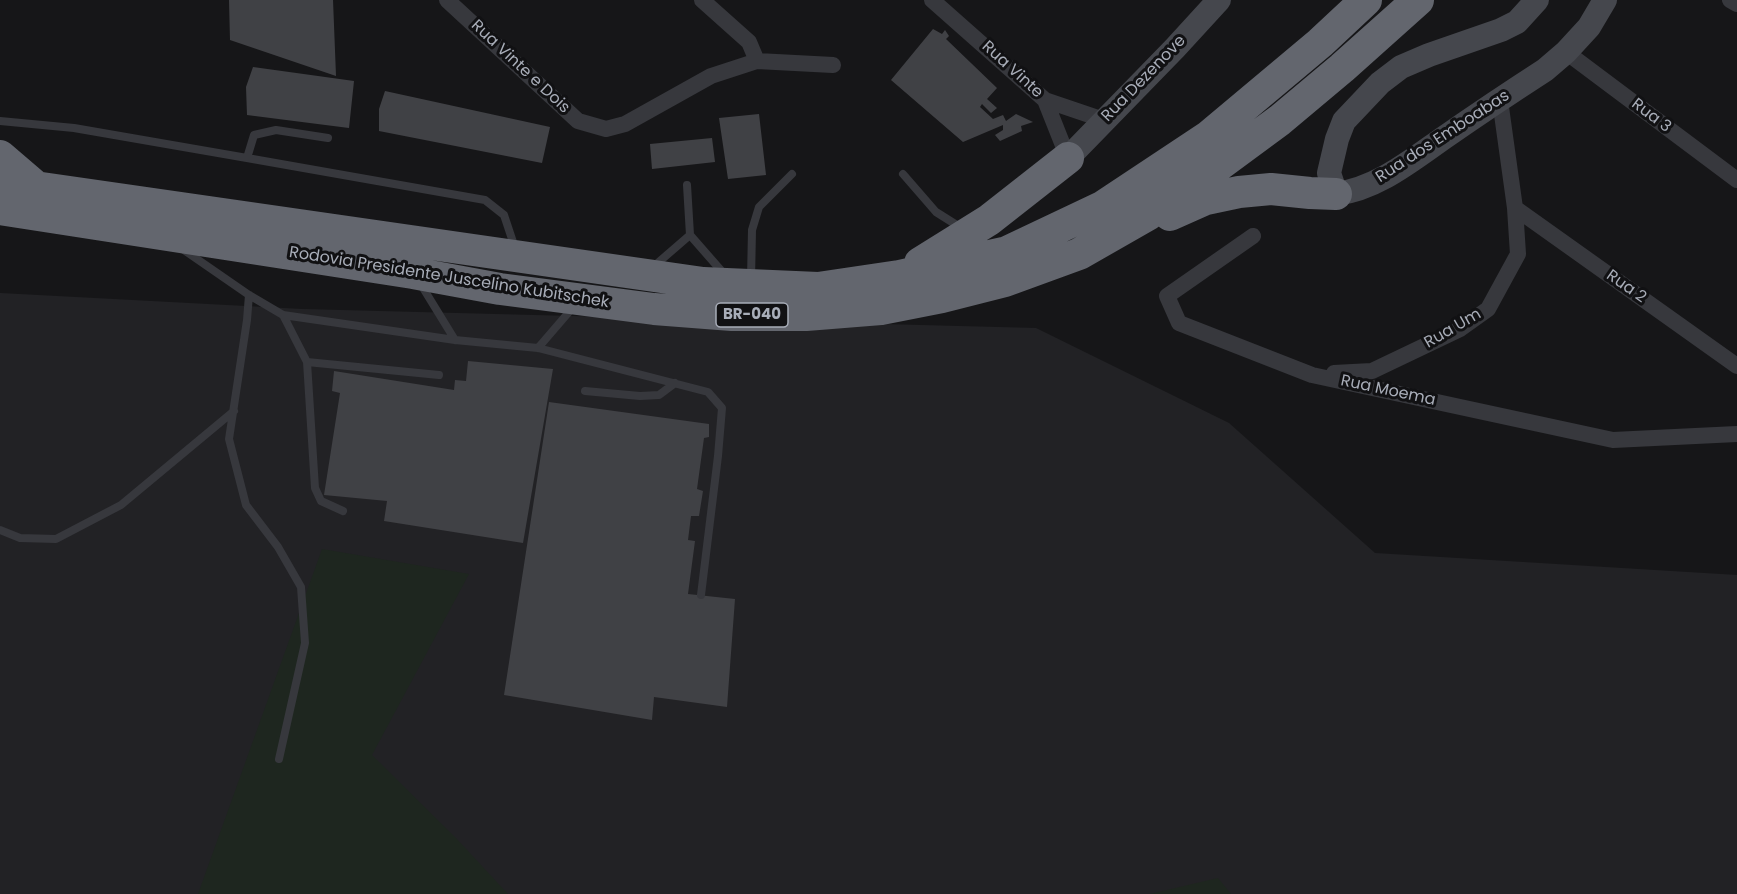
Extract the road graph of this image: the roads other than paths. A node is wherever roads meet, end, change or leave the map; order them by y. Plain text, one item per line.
1 (447, 0) edge
2 (702, 0) edge
3 (932, 0) edge
4 (1219, 0) edge
5 (1366, 0) edge
6 (1418, 0) edge
7 (1537, 0) edge
8 (1605, 0) edge
9 (1730, 0) edge
10 (1737, 4) edge
11 (1566, 52) junction
12 (757, 61) junction
13 (833, 65) dead end
14 (1046, 100) junction
15 (1500, 100) junction
16 (0, 120) edge
17 (1104, 120) junction
18 (328, 138) dead end
19 (0, 156) edge
20 (247, 158) junction
21 (1068, 158) junction
22 (792, 174) dead end
23 (903, 174) dead end
24 (1737, 180) edge
25 (0, 182) edge
26 (34, 186) junction
27 (687, 186) dead end
28 (1336, 194) junction
29 (1515, 208) junction
30 (0, 209) edge
31 (158, 233) junction
32 (969, 233) junction
33 (690, 235) junction
34 (1253, 236) dead end
35 (1079, 254) junction
36 (518, 257) junction
37 (413, 273) junction
38 (644, 275) junction
39 (899, 276) junction
40 (742, 285) junction
41 (249, 295) junction
42 (580, 300) junction
43 (283, 315) junction
44 (455, 340) junction
45 (538, 348) junction
46 (307, 362) junction
47 (1737, 366) edge
48 (439, 375) dead end
49 (1312, 375) junction
50 (675, 383) junction
51 (585, 391) dead end
52 (234, 411) junction
53 (1737, 434) edge
54 (343, 511) dead end
55 (0, 530) edge
56 (701, 595) dead end
57 (279, 759) dead end

1 - 12 street, Rua Vinte e Dois
2 - 12 street
3 - 14 street, Rua Vinte
4 - 17 main road, Rua Dezenove
5 - 39 highway, Rodovia Presidente Juscelino Kubitschek / BR-040
6 - 35 highway, Rodovia Presidente Juscelino Kubitschek / BR-040
7 - 28 main road
8 - 11 main road, Rua dos Emboabas
9 - 10 street
11 - 15 main road, Rua dos Emboabas
11 - 24 street, Rua 3
12 - 13 street, Rua Vinte e Dois
14 - 17 street
14 - 21 street, Rua Vinte
15 - 28 main road, Rua dos Emboabas
15 - 29 street, Rua Um
16 - 20 lane
17 - 21 main road, Rua Dezenove
18 - 20 lane
19 - 26 highway
20 - 36 lane
21 - 32 highway
22 - 40 lane
23 - 32 lane
25 - 26 highway, Rodovia Presidente Juscelino Kubitschek / BR-040
26 - 36 highway, Rodovia Presidente Juscelino Kubitschek / BR-040
27 - 33 lane
28 - 35 highway
29 - 47 street, Rua 2
29 - 49 street, Rua Um
30 - 31 highway, Rodovia Presidente Juscelino Kubitschek / BR-040
31 - 37 highway, Rodovia Presidente Juscelino Kubitschek / BR-040
31 - 41 lane
32 - 39 highway
33 - 38 lane
33 - 40 lane
34 - 49 street, Rua Moema
35 - 42 highway, Rodovia Presidente Juscelino Kubitschek / BR-040
36 - 38 highway, Rodovia Presidente Juscelino Kubitschek / BR-040
37 - 42 highway, Rodovia Presidente Juscelino Kubitschek / BR-040
37 - 44 lane
38 - 40 highway, Rodovia Presidente Juscelino Kubitschek / BR-040
39 - 40 highway, Rodovia Presidente Juscelino Kubitschek / BR-040
41 - 43 lane
41 - 52 lane
42 - 45 lane
43 - 44 lane
43 - 46 lane
44 - 45 lane
45 - 50 lane
46 - 48 lane
46 - 54 lane
49 - 53 street, Rua Moema
50 - 51 lane
50 - 56 lane
52 - 55 lane
52 - 57 lane

